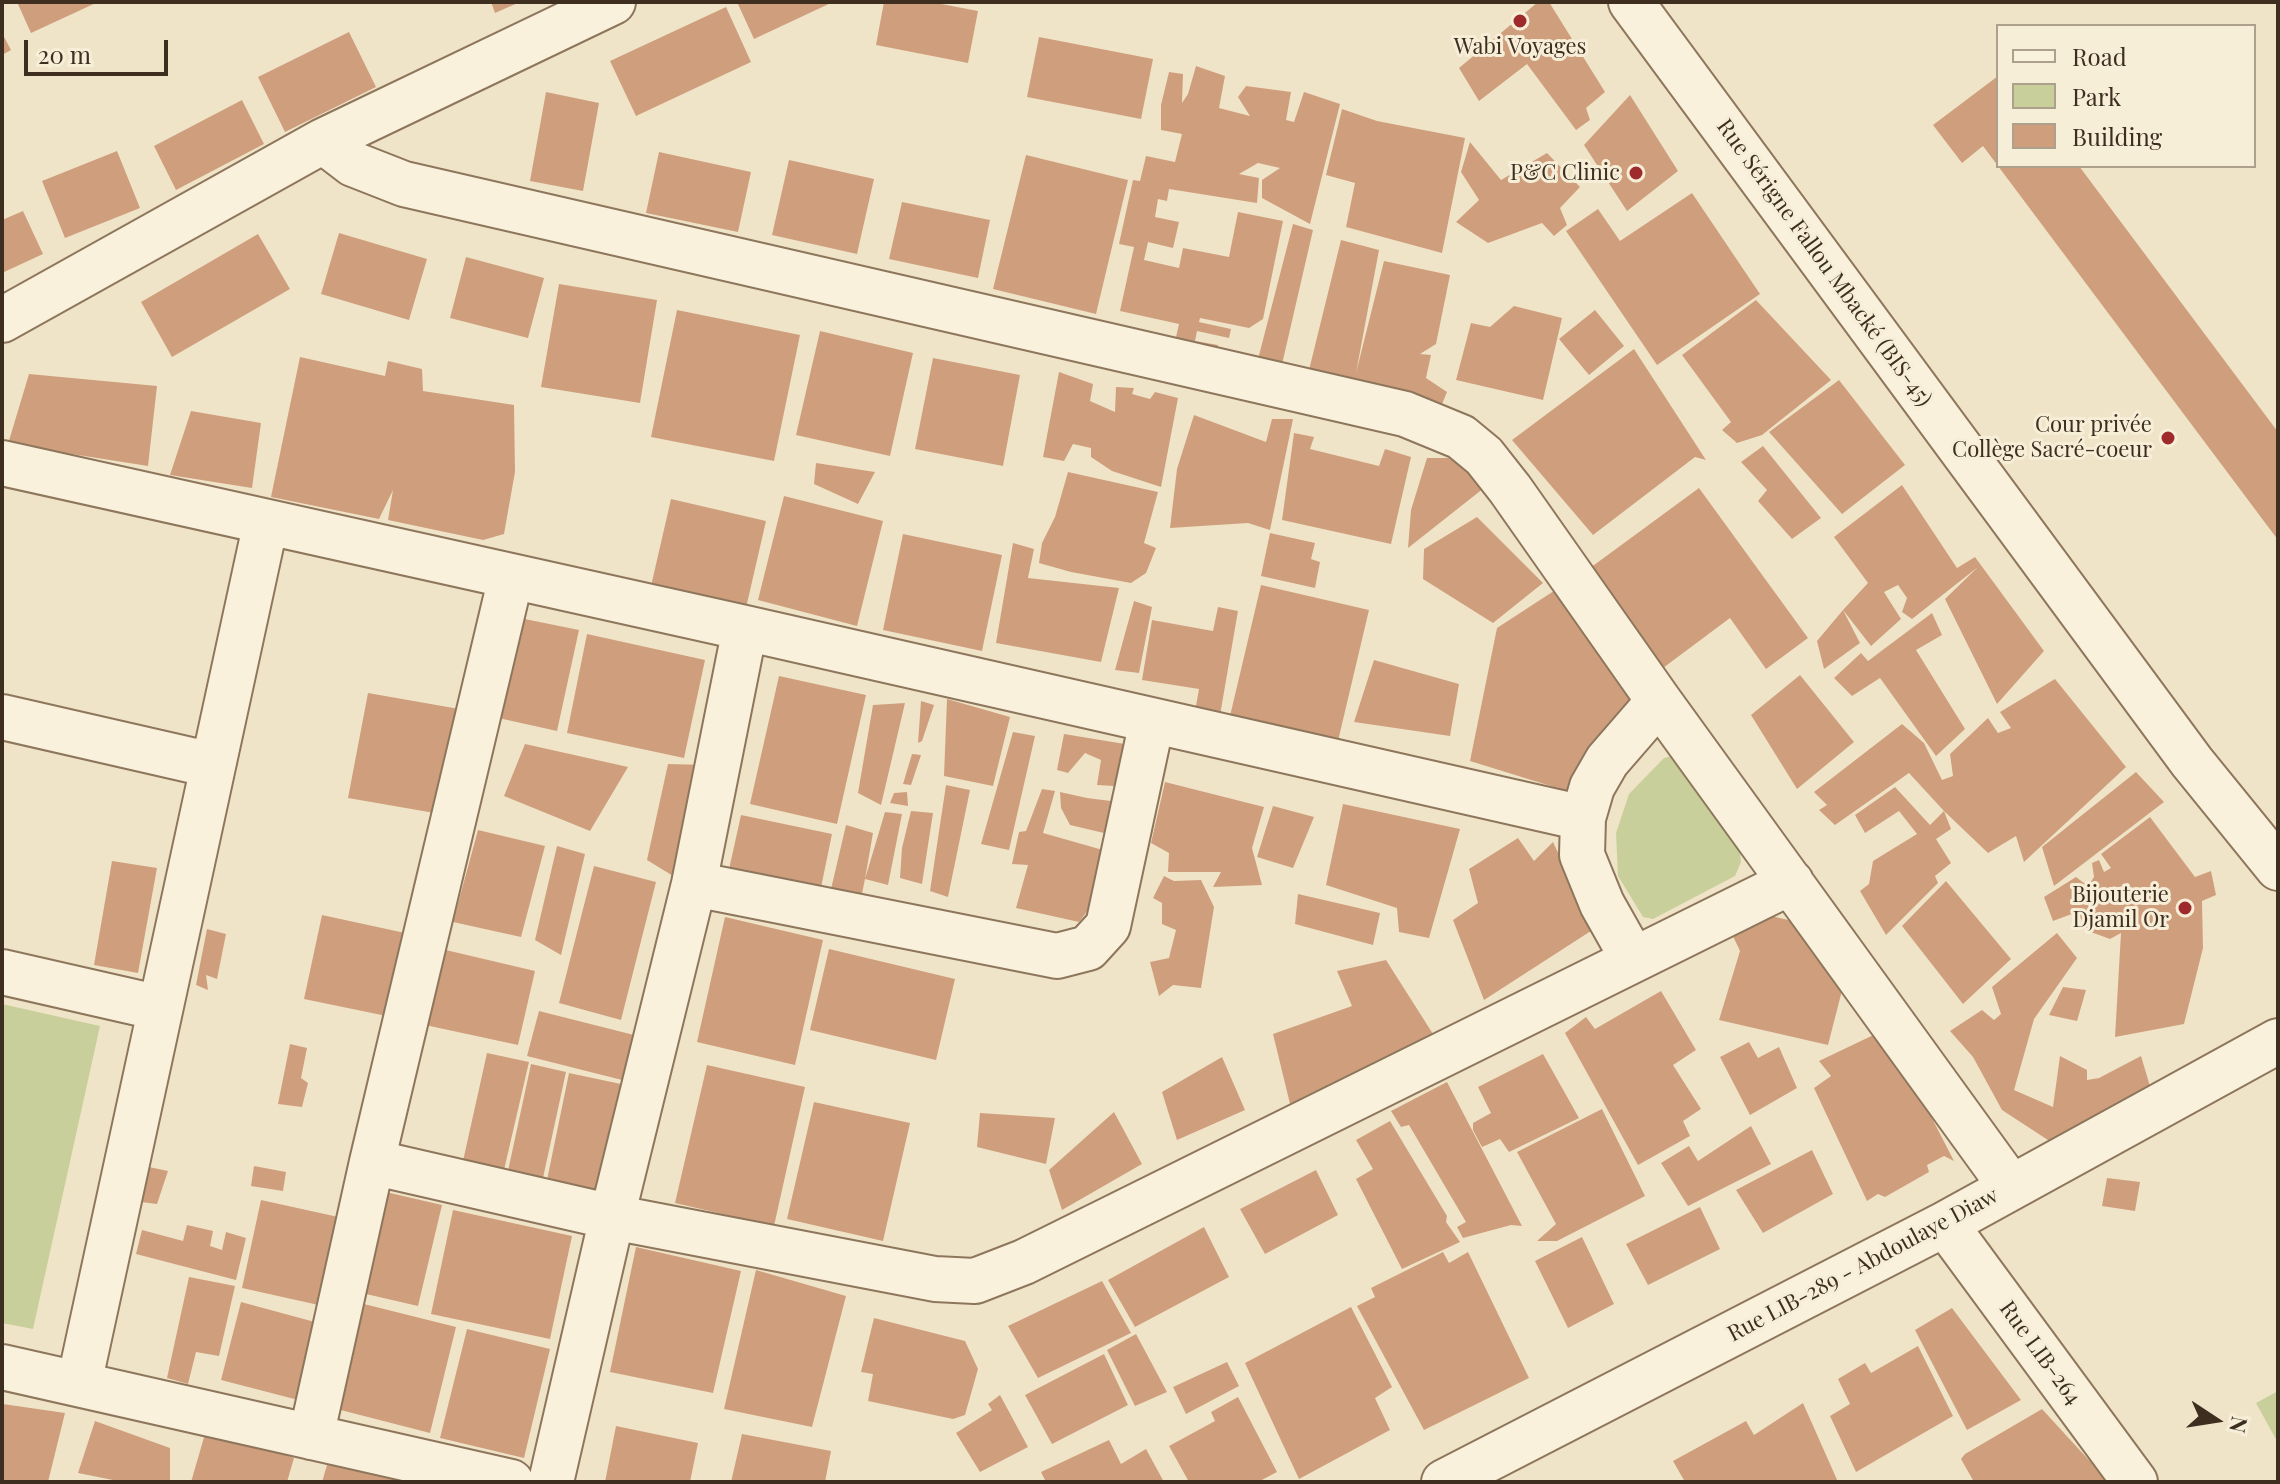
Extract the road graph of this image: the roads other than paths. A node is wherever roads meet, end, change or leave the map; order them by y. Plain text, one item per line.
1 (613, 2) edge
2 (1631, 2) edge
3 (323, 141) junction
4 (2, 320) edge
5 (2, 463) edge
6 (266, 522) junction
7 (511, 577) junction
8 (745, 628) junction
9 (1659, 701) junction
10 (2, 717) edge
11 (1152, 721) junction
12 (212, 765) junction
13 (1583, 818) junction
14 (2278, 868) edge
15 (1791, 882) junction
16 (694, 884) junction
17 (1633, 959) junction
18 (2, 972) edge
19 (160, 1008) junction
20 (2278, 1041) edge
21 (372, 1162) junction
22 (2011, 1187) junction
23 (612, 1217) junction
24 (1945, 1224) junction
25 (2, 1367) edge
26 (79, 1384) junction
27 (311, 1437) junction
28 (511, 1482) edge
29 (551, 1482) edge
30 (1444, 1482) edge
31 (2135, 1482) edge

1 - 3 street
2 - 14 street, Rue Sérigne Fallou Mbacké (BIS-45)
3 - 4 street
3 - 9 street
5 - 6 street
6 - 7 street
6 - 12 street
7 - 8 street
7 - 21 street
8 - 11 street
8 - 16 street
9 - 13 street
9 - 15 street
10 - 12 street
11 - 13 street
11 - 16 street
12 - 19 street
13 - 17 street
15 - 17 street
15 - 22 street
16 - 23 street
17 - 23 street
18 - 19 street
19 - 26 street
20 - 22 street, Rue LIB-289 - Abdoulaye Diaw
21 - 23 street
21 - 27 street
22 - 24 street, Rue LIB-289 - Abdoulaye Diaw
23 - 29 street
24 - 30 street, Rue LIB-289 - Abdoulaye Diaw
24 - 31 street, Rue LIB-264
25 - 26 street
26 - 27 street
27 - 28 street

